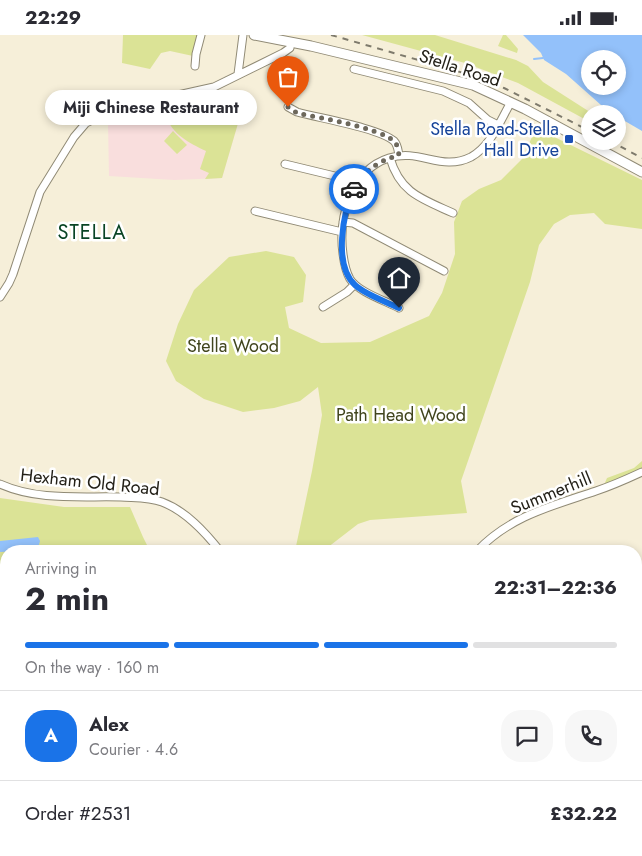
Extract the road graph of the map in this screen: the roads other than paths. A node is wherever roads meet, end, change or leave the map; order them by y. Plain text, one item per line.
1 (201, 35) edge
2 (243, 35) edge
3 (254, 35) edge
4 (292, 42) junction
5 (195, 66) dead end
6 (354, 69) dead end
7 (238, 75) junction
8 (511, 102) junction
9 (288, 107) dead end
10 (115, 109) junction
11 (67, 118) dead end
12 (498, 125) junction
13 (399, 155) junction
14 (390, 158) junction
15 (284, 164) dead end
16 (642, 172) edge
17 (357, 183) junction
18 (255, 211) dead end
19 (453, 213) dead end
20 (343, 221) junction
21 (342, 232) junction
22 (444, 271) dead end
23 (354, 285) junction
24 (0, 297) edge
25 (323, 307) dead end
26 (399, 308) dead end
27 (642, 472) edge
28 (0, 485) edge
29 (214, 545) edge
30 (483, 545) edge

1 - 5 street
2 - 7 street
3 - 4 main road, Stella Road
4 - 7 street
4 - 8 main road, Stella Road
6 - 12 street
7 - 10 street
8 - 12 street
8 - 16 main road, Stella Road
9 - 13 street
10 - 11 street
10 - 24 street
12 - 13 street
13 - 14 street
14 - 17 street
14 - 19 street
15 - 17 street
17 - 20 street
18 - 21 street
20 - 21 street
20 - 22 street
21 - 23 street
23 - 25 street
23 - 26 street
27 - 30 street, Summerhill
28 - 29 street, Hexham Old Road

